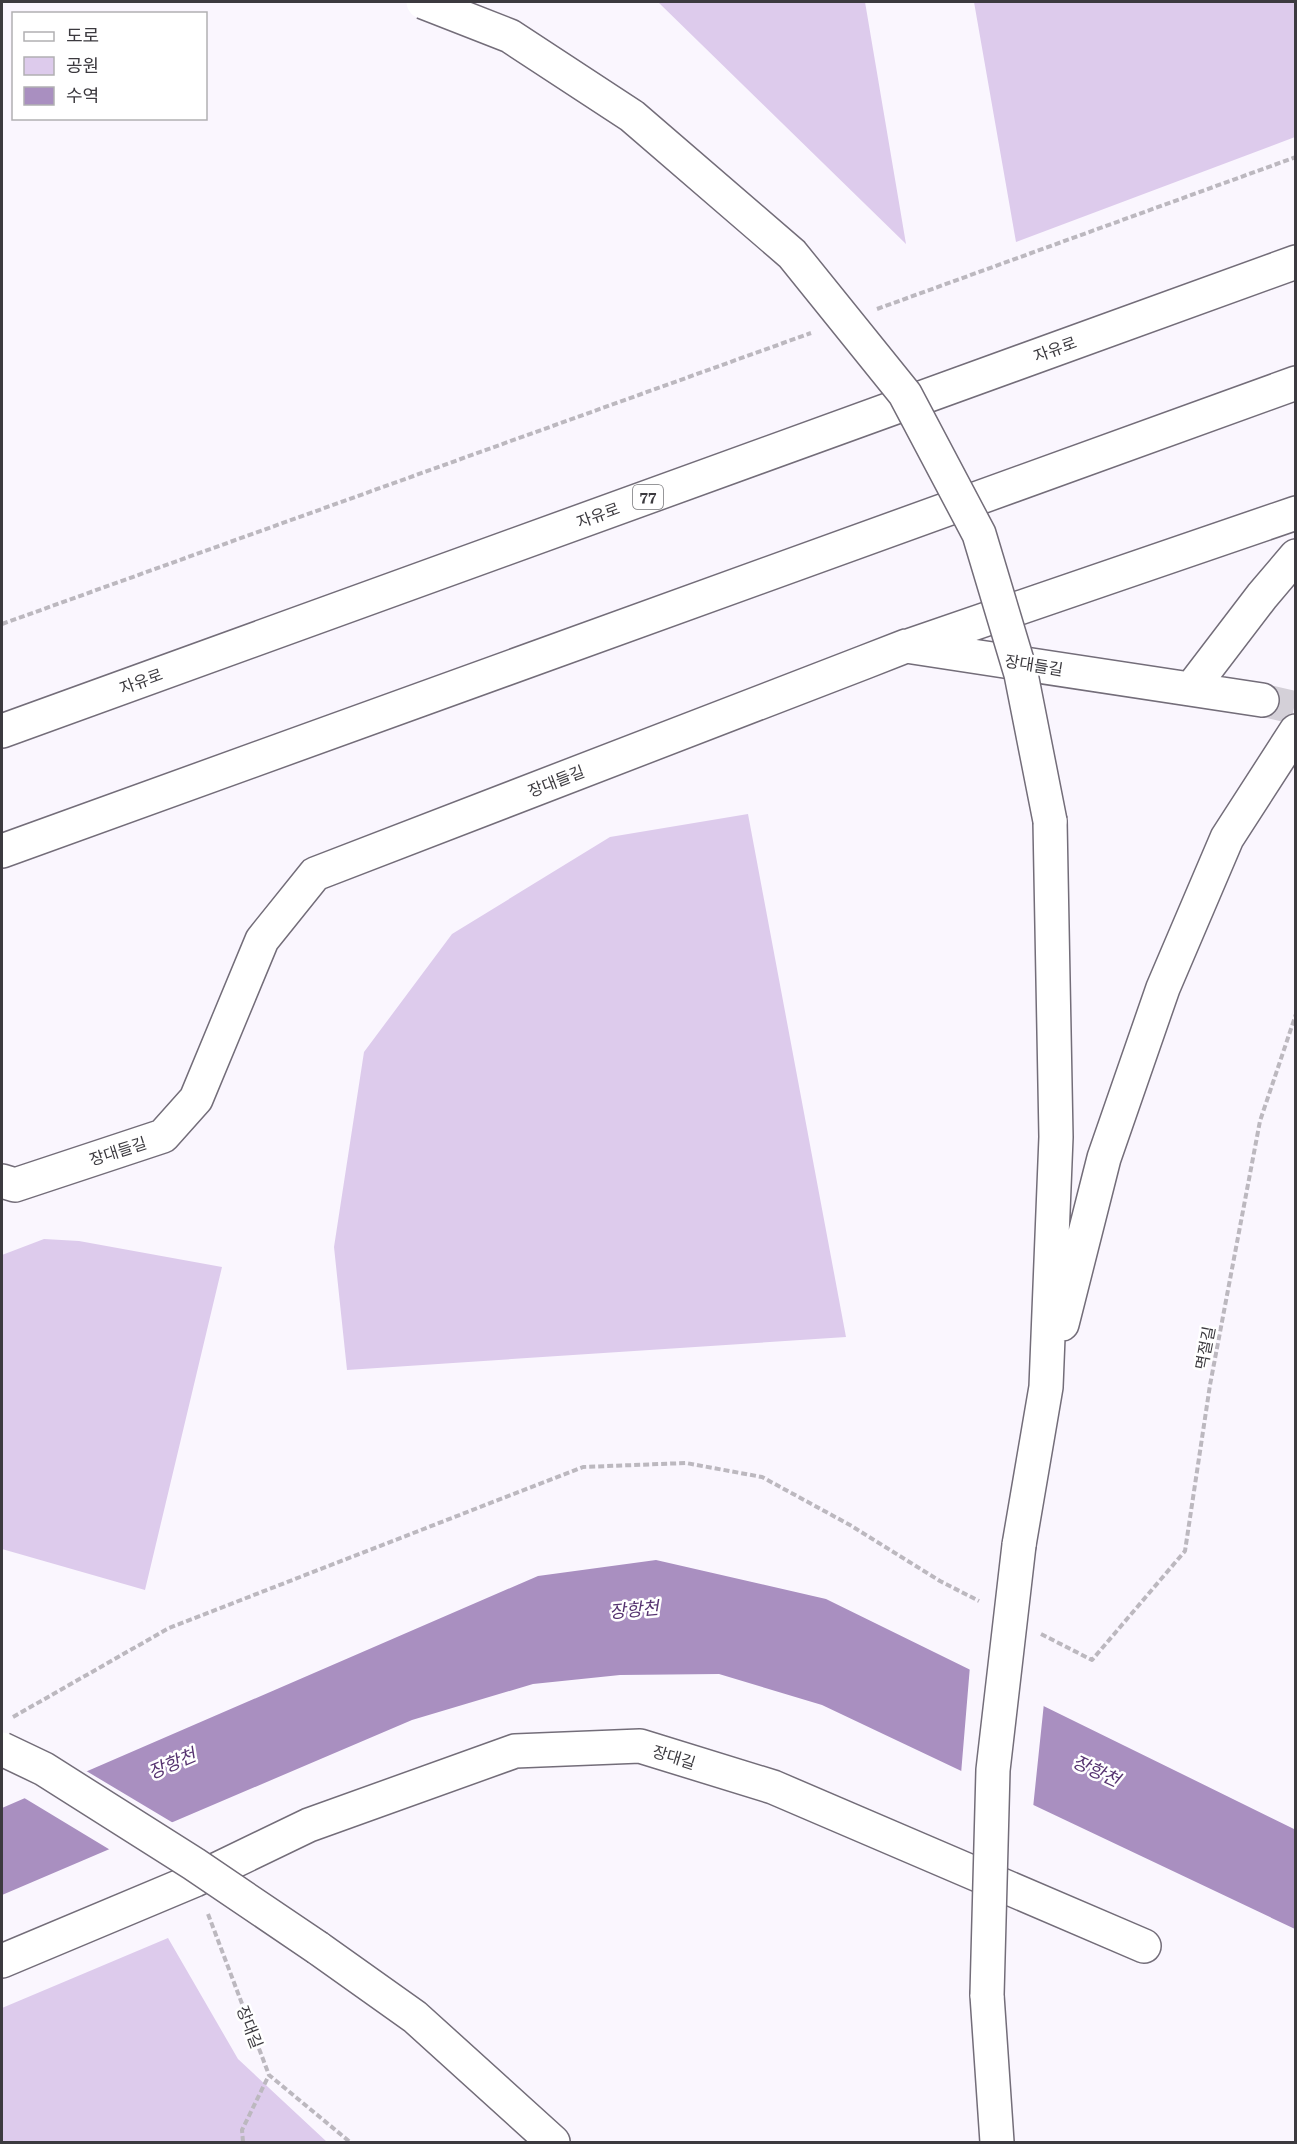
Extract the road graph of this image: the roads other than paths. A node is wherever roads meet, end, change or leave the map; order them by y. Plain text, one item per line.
1 (423, 2) edge
2 (1296, 262) edge
3 (1296, 383) edge
4 (1296, 513) edge
5 (1296, 556) edge
6 (906, 646) junction
7 (1191, 689) junction
8 (1262, 700) tunnel mouth
9 (2, 731) edge
10 (1296, 731) edge
11 (2, 851) edge
12 (2, 1181) edge
13 (1046, 1387) junction
14 (2, 1749) edge
15 (1144, 1946) dead end
16 (2, 1961) edge
17 (554, 2142) edge
18 (997, 2142) edge

1 - 13 main road, bridge
2 - 9 main road, 자유로 / 77
3 - 11 main road
4 - 6 main road
5 - 7 main road
6 - 7 main road, 장대들길
6 - 12 main road, 장대들길
7 - 8 main road, 장대들길
10 - 13 main road
13 - 18 main road, bridge
14 - 17 main road, bridge
15 - 16 main road, 장대길

